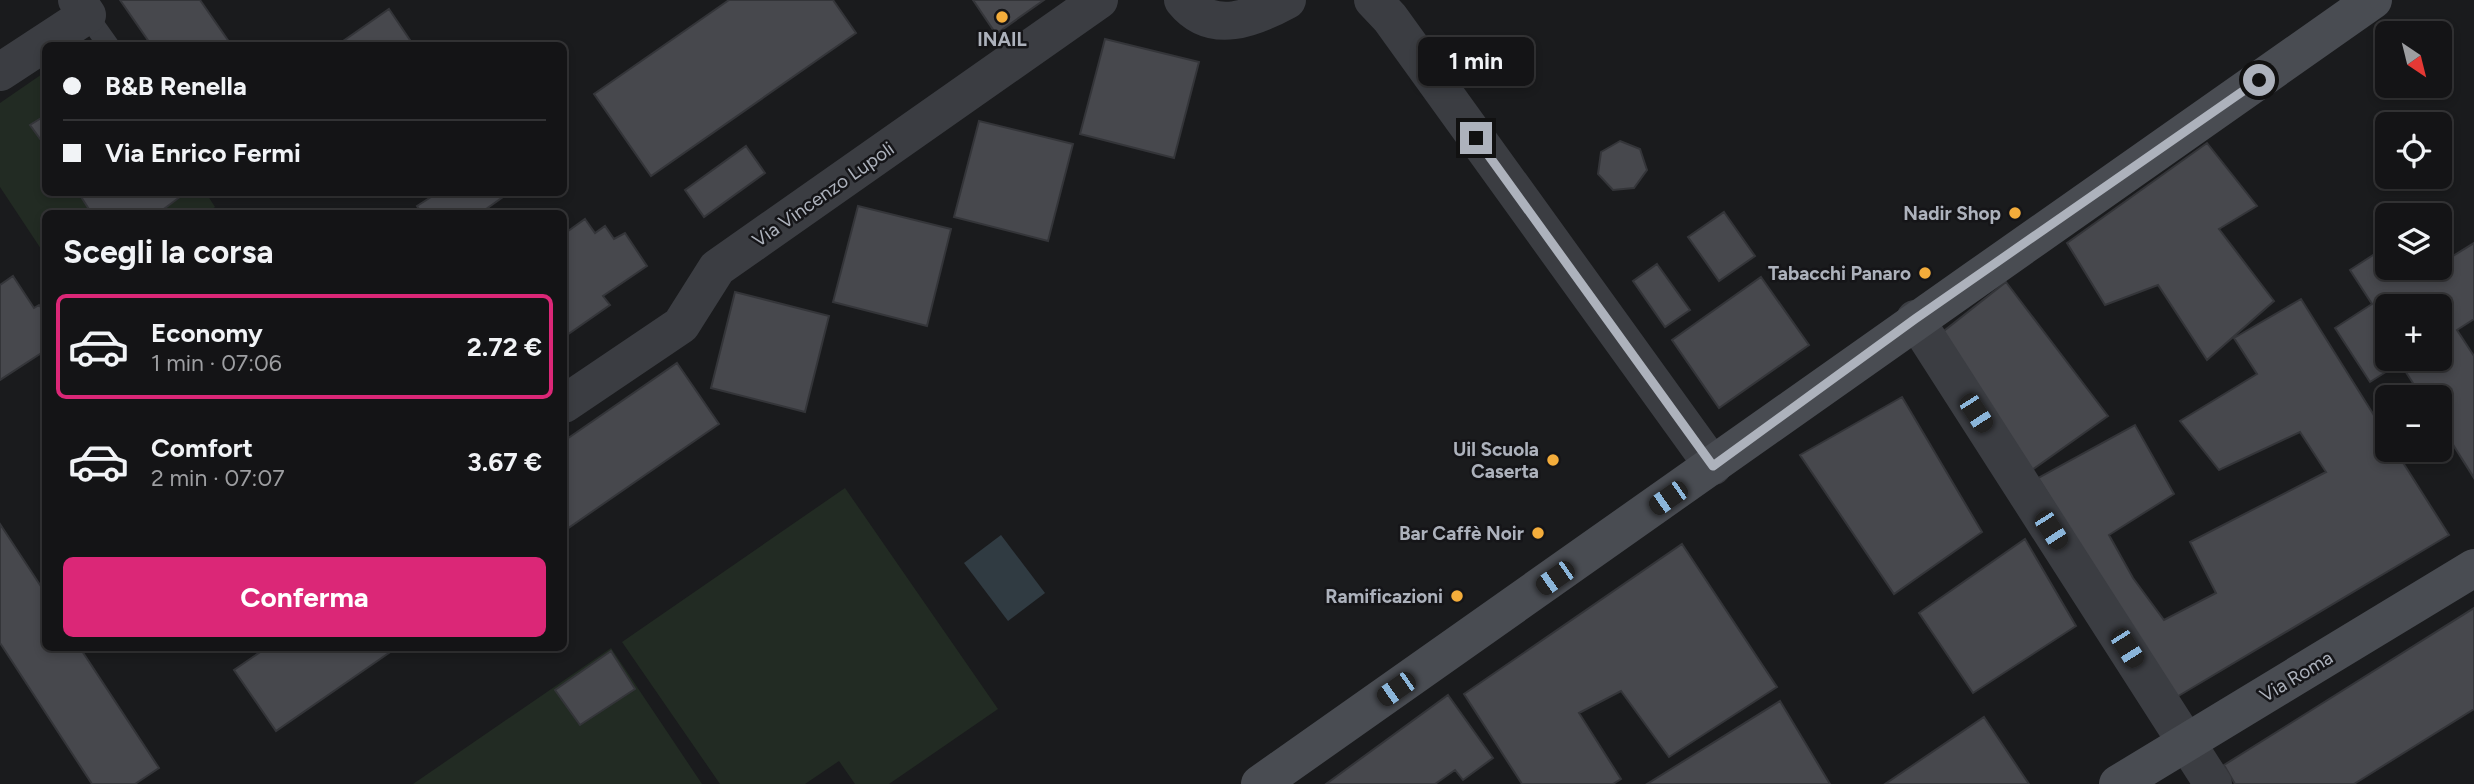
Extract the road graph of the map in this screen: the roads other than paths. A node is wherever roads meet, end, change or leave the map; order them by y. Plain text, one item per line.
1 (1100, 0) edge
2 (1183, 0) edge
3 (1287, 0) edge
4 (1373, 0) edge
5 (2373, 0) edge
6 (82, 7) edge
7 (105, 42) edge
8 (3, 63) edge
9 (1915, 319) junction
10 (567, 402) edge
11 (1713, 466) junction
12 (2474, 568) edge
13 (2187, 742) junction
14 (1260, 784) edge
15 (2118, 784) edge
16 (2213, 784) edge

1 - 10 street, Via Vincenzo Lupoli
2 - 3 street
4 - 11 street
5 - 9 main road
6 - 7 lane
6 - 8 street
9 - 11 main road
9 - 13 street
11 - 14 main road
12 - 13 main road, Via Roma
13 - 15 main road, Via Roma
13 - 16 street

